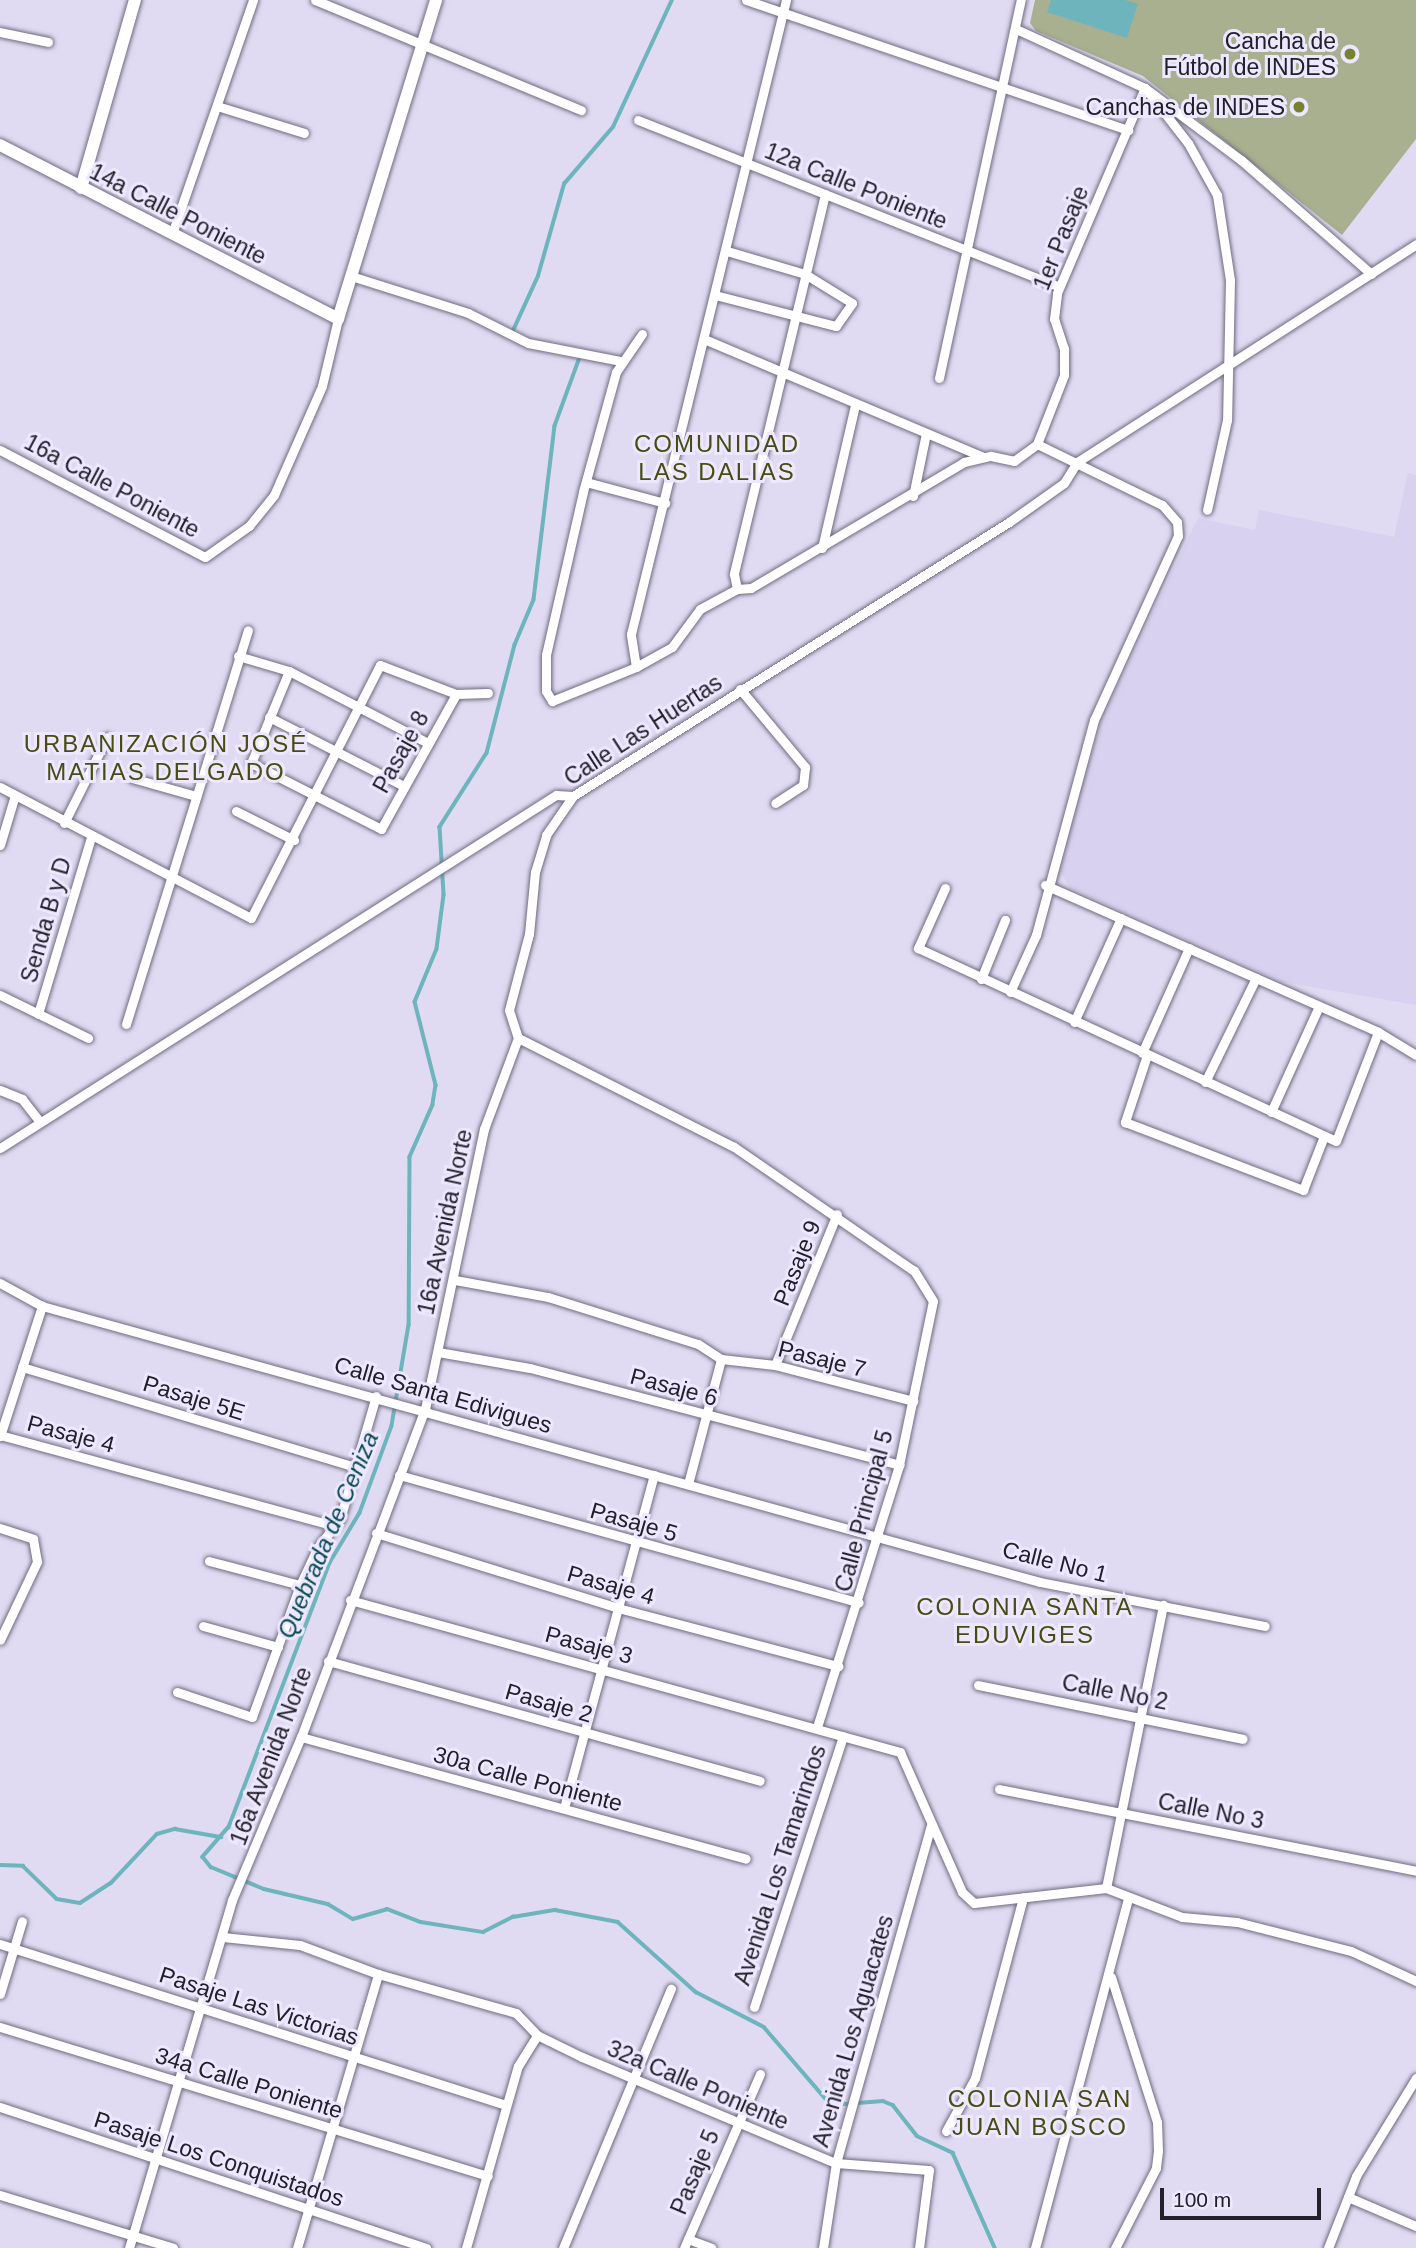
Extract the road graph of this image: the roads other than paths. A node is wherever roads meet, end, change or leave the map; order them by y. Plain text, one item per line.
1 (135, 0) edge
2 (253, 0) edge
3 (315, 0) edge
4 (436, 0) edge
5 (746, 0) edge
6 (786, 0) edge
7 (1021, 0) edge
8 (340, 5) edge
9 (782, 14) junction
10 (1016, 29) junction
11 (0, 32) edge
12 (48, 41) dead end
13 (423, 43) junction
14 (1005, 84) junction
15 (1145, 88) junction
16 (217, 106) junction
17 (580, 110) dead end
18 (638, 120) dead end
19 (1128, 130) junction
20 (304, 133) dead end
21 (0, 145) edge
22 (749, 164) junction
23 (81, 188) junction
24 (825, 194) junction
25 (172, 234) junction
26 (1416, 244) edge
27 (967, 250) junction
28 (727, 251) junction
29 (805, 274) junction
30 (1371, 274) junction
31 (351, 276) junction
32 (1059, 287) junction
33 (715, 295) junction
34 (795, 315) junction
35 (338, 319) junction
36 (642, 334) dead end
37 (704, 339) junction
38 (621, 361) junction
39 (1228, 366) junction
40 (781, 372) junction
41 (939, 378) dead end
42 (855, 405) junction
43 (926, 433) junction
44 (1037, 444) junction
45 (0, 450) edge
46 (984, 457) junction
47 (1077, 462) junction
48 (586, 482) junction
49 (913, 496) junction
50 (665, 503) junction
51 (1207, 510) dead end
52 (822, 548) junction
53 (737, 589) junction
54 (248, 630) dead end
55 (238, 656) junction
56 (636, 667) junction
57 (289, 671) junction
58 (740, 689) junction
59 (488, 693) dead end
60 (456, 695) junction
61 (360, 708) junction
62 (269, 717) junction
63 (107, 737) dead end
64 (428, 743) junction
65 (338, 752) junction
66 (132, 778) dead end
67 (404, 786) junction
68 (0, 787) edge
69 (15, 795) junction
70 (196, 796) junction
71 (573, 796) junction
72 (316, 798) junction
73 (775, 803) dead end
74 (236, 811) dead end
75 (65, 823) junction
76 (91, 837) junction
77 (294, 840) junction
78 (0, 845) edge
79 (170, 877) junction
80 (1045, 885) junction
81 (945, 888) dead end
82 (1121, 918) junction
83 (1005, 920) dead end
84 (1189, 948) junction
85 (1256, 978) junction
86 (981, 979) junction
87 (1010, 992) junction
88 (0, 995) edge
89 (1320, 1006) junction
90 (38, 1014) junction
91 (1074, 1022) junction
92 (126, 1024) dead end
93 (1378, 1032) junction
94 (88, 1038) dead end
95 (518, 1038) junction
96 (1145, 1054) junction
97 (1416, 1055) edge
98 (1206, 1082) junction
99 (0, 1090) edge
100 (1271, 1112) junction
101 (40, 1122) junction
102 (1325, 1136) junction
103 (0, 1148) edge
104 (837, 1214) junction
105 (455, 1280) junction
106 (0, 1283) edge
107 (42, 1306) junction
108 (438, 1352) junction
109 (721, 1359) junction
110 (775, 1365) junction
111 (22, 1367) junction
112 (376, 1396) junction
113 (913, 1401) junction
114 (425, 1409) junction
115 (706, 1417) junction
116 (0, 1435) edge
117 (899, 1465) junction
118 (355, 1467) junction
119 (399, 1475) junction
120 (654, 1475) junction
121 (688, 1484) junction
122 (335, 1526) junction
123 (0, 1528) edge
124 (376, 1533) junction
125 (879, 1536) junction
126 (637, 1543) junction
127 (208, 1561) dead end
128 (300, 1585) junction
129 (350, 1600) junction
130 (859, 1603) junction
131 (1163, 1605) junction
132 (618, 1608) junction
133 (203, 1626) dead end
134 (1265, 1626) dead end
135 (0, 1640) edge
136 (278, 1647) junction
137 (328, 1661) junction
138 (838, 1666) junction
139 (601, 1669) junction
140 (978, 1685) dead end
141 (177, 1692) dead end
142 (1140, 1715) junction
143 (817, 1727) junction
144 (584, 1733) junction
145 (843, 1736) junction
146 (301, 1737) junction
147 (1243, 1739) dead end
148 (760, 1781) dead end
149 (999, 1789) dead end
150 (564, 1808) junction
151 (1120, 1813) junction
152 (931, 1826) junction
153 (746, 1859) dead end
154 (1416, 1871) edge
155 (1106, 1888) junction
156 (1023, 1897) junction
157 (1128, 1898) junction
158 (22, 1921) dead end
159 (223, 1937) junction
160 (0, 1944) edge
161 (14, 1948) junction
162 (378, 1974) junction
163 (1111, 1976) junction
164 (1416, 1981) edge
165 (671, 1989) dead end
166 (0, 1994) edge
167 (201, 2007) junction
168 (754, 2007) dead end
169 (0, 2027) edge
170 (537, 2035) junction
171 (354, 2057) junction
172 (760, 2074) dead end
173 (1416, 2078) edge
174 (634, 2080) junction
175 (178, 2082) junction
176 (506, 2105) junction
177 (0, 2107) edge
178 (737, 2122) junction
179 (334, 2129) junction
180 (946, 2131) dead end
181 (156, 2158) junction
182 (836, 2163) junction
183 (488, 2176) junction
184 (0, 2195) edge
185 (1348, 2197) junction
186 (308, 2209) junction
187 (1416, 2226) edge
188 (133, 2236) junction
189 (686, 2243) edge
190 (129, 2248) edge
191 (173, 2248) edge
192 (297, 2248) edge
193 (425, 2248) edge
194 (466, 2248) edge
195 (563, 2248) edge
196 (711, 2248) edge
197 (823, 2248) edge
198 (919, 2248) edge
199 (1035, 2248) edge
200 (1115, 2248) edge
201 (1328, 2248) edge

1 - 23 street
2 - 16 street
3 - 8 street
4 - 13 street
5 - 9 street
6 - 9 street
7 - 10 street
8 - 13 street
9 - 14 street
9 - 22 street
10 - 14 street
10 - 15 street
11 - 12 street
13 - 17 street
13 - 31 street
14 - 19 street
14 - 27 street
15 - 19 street, 1er Pasaje
15 - 30 street
15 - 39 street
16 - 20 street
16 - 25 street
18 - 22 street, 12a Calle Poniente
19 - 32 street, 1er Pasaje
21 - 23 street, 14a Calle Poniente
22 - 24 street, 12a Calle Poniente
22 - 28 street
23 - 25 street, 14a Calle Poniente
24 - 27 street, 12a Calle Poniente
24 - 29 street
25 - 35 street, 14a Calle Poniente
26 - 30 street, Calle Las Huertas
27 - 32 street, 12a Calle Poniente
27 - 41 street
28 - 29 street
28 - 33 street
29 - 34 street
29 - 34 street
30 - 39 street, Calle Las Huertas
31 - 35 street
31 - 38 street
32 - 44 street, 1er Pasaje
33 - 34 street
33 - 37 street
34 - 40 street
35 - 45 street, 16a Calle Poniente
36 - 38 street
37 - 40 street
37 - 50 street
38 - 48 street
39 - 47 street, Calle Las Huertas
39 - 51 street
40 - 42 street
40 - 53 street
42 - 43 street
42 - 52 street
43 - 46 street
43 - 49 street
44 - 46 street
44 - 47 street
46 - 49 street
47 - 58 street, Calle Las Huertas
47 - 80 street
48 - 50 street
48 - 56 street
49 - 52 street
50 - 56 street
52 - 53 street
53 - 56 street
54 - 55 street
55 - 57 street
55 - 70 street
57 - 61 street
57 - 62 street
58 - 71 street, Calle Las Huertas
58 - 73 street
59 - 60 street
60 - 61 street
60 - 64 street, Pasaje 8
61 - 64 street
61 - 65 street
62 - 65 street
62 - 72 street
63 - 75 street
64 - 67 street, Pasaje 8
65 - 67 street
65 - 72 street
66 - 70 street
67 - 72 street, Pasaje 8
68 - 69 street
69 - 75 street
69 - 78 street
70 - 79 street
71 - 95 street, Calle Las Huertas
71 - 101 street
72 - 77 street
74 - 77 street
75 - 76 street
76 - 79 street
76 - 90 street, Senda B y D
77 - 79 street
79 - 92 street
80 - 82 street
80 - 87 street
81 - 86 street
82 - 84 street
82 - 91 street
83 - 86 street
84 - 85 street
84 - 96 street
85 - 89 street
85 - 98 street
86 - 87 street
87 - 91 street
88 - 90 street
89 - 93 street
89 - 100 street
90 - 94 street
91 - 96 street
93 - 97 street
93 - 102 street
95 - 104 street
95 - 105 street, 16a Avenida Norte
96 - 98 street
96 - 102 street
98 - 100 street
99 - 101 street
100 - 102 street
101 - 103 street
104 - 110 street, Pasaje 9
104 - 113 street, Calle Principal 5
105 - 108 street, 16a Avenida Norte
105 - 109 street
106 - 107 street, Calle Santa Edivigues
107 - 111 street
107 - 112 street, Calle Santa Edivigues
108 - 114 street, 16a Avenida Norte
108 - 115 street, Pasaje 6
109 - 110 street, Pasaje 7
109 - 115 street
110 - 113 street, Pasaje 7
111 - 116 street
111 - 118 street, Pasaje 5E
112 - 114 street, Calle Santa Edivigues
112 - 118 street
113 - 117 street, Calle Principal 5
114 - 119 street, 16a Avenida Norte
114 - 120 street, Calle Santa Edivigues
115 - 117 street, Pasaje 6
115 - 121 street
116 - 122 street, Pasaje 4
117 - 125 street, Calle Principal 5
118 - 122 street
119 - 124 street, 16a Avenida Norte
119 - 126 street, Pasaje 5
120 - 121 street, Calle Santa Edivigues
120 - 126 street
121 - 125 street, Calle Santa Edivigues
122 - 128 street
123 - 135 street
124 - 129 street, 16a Avenida Norte
124 - 132 street, Pasaje 4
125 - 130 street, Calle Principal 5
125 - 131 street, Calle No 1
126 - 130 street, Pasaje 5
126 - 132 street
127 - 128 street
128 - 136 street
129 - 137 street, 16a Avenida Norte
129 - 139 street, Pasaje 3
130 - 138 street, Calle Principal 5
131 - 134 street, Calle No 1
131 - 142 street
132 - 138 street, Pasaje 4
132 - 139 street
133 - 136 street
136 - 141 street
137 - 144 street, Pasaje 2
137 - 146 street, 16a Avenida Norte
138 - 143 street, Calle Principal 5
139 - 143 street, Pasaje 3
139 - 144 street
140 - 142 street, Calle No 2
142 - 147 street, Calle No 2
142 - 151 street
143 - 145 street, Pasaje 3
144 - 148 street, Pasaje 2
144 - 150 street
145 - 152 street, Pasaje 3
145 - 168 street, Avenida Los Tamarindos
146 - 150 street, 30a Calle Poniente
146 - 159 street, 16a Avenida Norte
149 - 151 street, Calle No 3
150 - 153 street, 30a Calle Poniente
151 - 154 street, Calle No 3
151 - 155 street
152 - 156 street, Pasaje 3
152 - 182 street, Avenida Los Aguacates
155 - 156 street
155 - 157 street
156 - 180 street
157 - 163 street
157 - 164 street
158 - 161 street
159 - 162 street, 32a Calle Poniente
159 - 167 street, 16a Avenida Norte
160 - 161 street, Pasaje Las Victorias
161 - 166 street
161 - 167 street, Pasaje Las Victorias
162 - 170 street, 32a Calle Poniente
162 - 171 street
163 - 199 street
163 - 200 street
165 - 174 street
167 - 171 street, Pasaje Las Victorias
167 - 175 street, 16a Avenida Norte
169 - 175 street, 34a Calle Poniente
170 - 174 street, 32a Calle Poniente
170 - 176 street
171 - 176 street, Pasaje Las Victorias
171 - 179 street
172 - 178 street, Pasaje 5
173 - 185 street
174 - 178 street, 32a Calle Poniente
174 - 195 street
175 - 179 street, 34a Calle Poniente
175 - 181 street, 16a Avenida Norte
176 - 183 street
177 - 181 street, Pasaje Los Conquistados
178 - 182 street, 32a Calle Poniente
178 - 189 street, Pasaje 5
179 - 183 street, 34a Calle Poniente
179 - 186 street
181 - 186 street, Pasaje Los Conquistados
181 - 188 street, 16a Avenida Norte
182 - 197 street, Avenida Los Aguacates
182 - 198 street, 32a Calle Poniente
183 - 194 street
184 - 188 street
185 - 187 street
185 - 201 street
186 - 192 street
186 - 193 street, Pasaje Los Conquistados
188 - 190 street, 16a Avenida Norte
188 - 191 street
189 - 196 street

